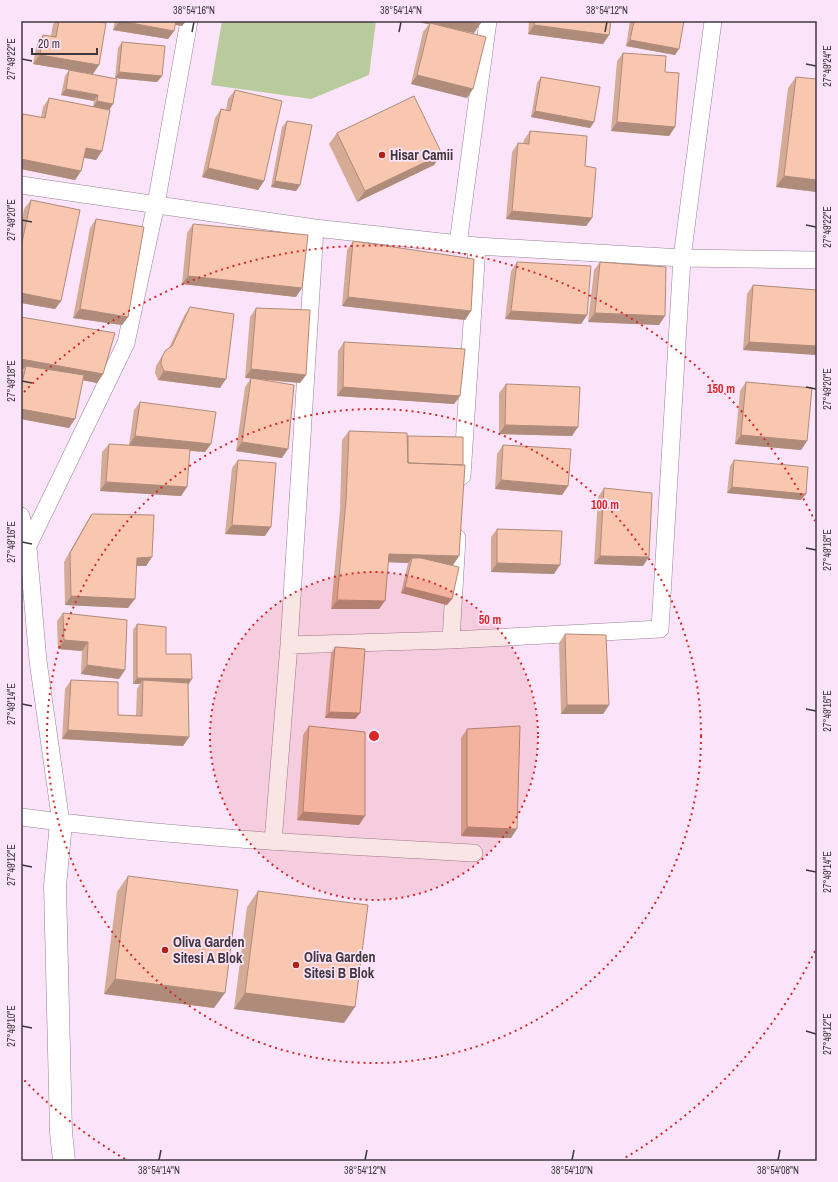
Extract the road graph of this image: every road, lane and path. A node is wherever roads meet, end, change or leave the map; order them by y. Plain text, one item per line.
1 (189, 21) edge
2 (488, 21) edge
3 (713, 21) edge
4 (21, 185) edge
5 (156, 204) junction
6 (315, 228) junction
7 (458, 244) junction
8 (477, 246) junction
9 (682, 258) junction
10 (815, 260) dead end
11 (461, 490) edge
12 (21, 516) edge
13 (458, 522) edge
14 (24, 554) edge
15 (451, 640) junction
16 (289, 645) junction
17 (21, 817) edge
18 (61, 823) junction
19 (273, 842) junction
20 (474, 853) dead end
21 (64, 1161) edge

1 - 5 street
2 - 7 street
3 - 9 street
4 - 5 street
5 - 6 street
5 - 14 street
6 - 7 street
6 - 16 street
7 - 8 street
8 - 9 street
8 - 11 street
9 - 10 street
9 - 15 street
12 - 14 street
13 - 15 street
14 - 18 street
15 - 16 street
16 - 19 street
17 - 18 street
18 - 19 street
18 - 21 street
19 - 20 street

